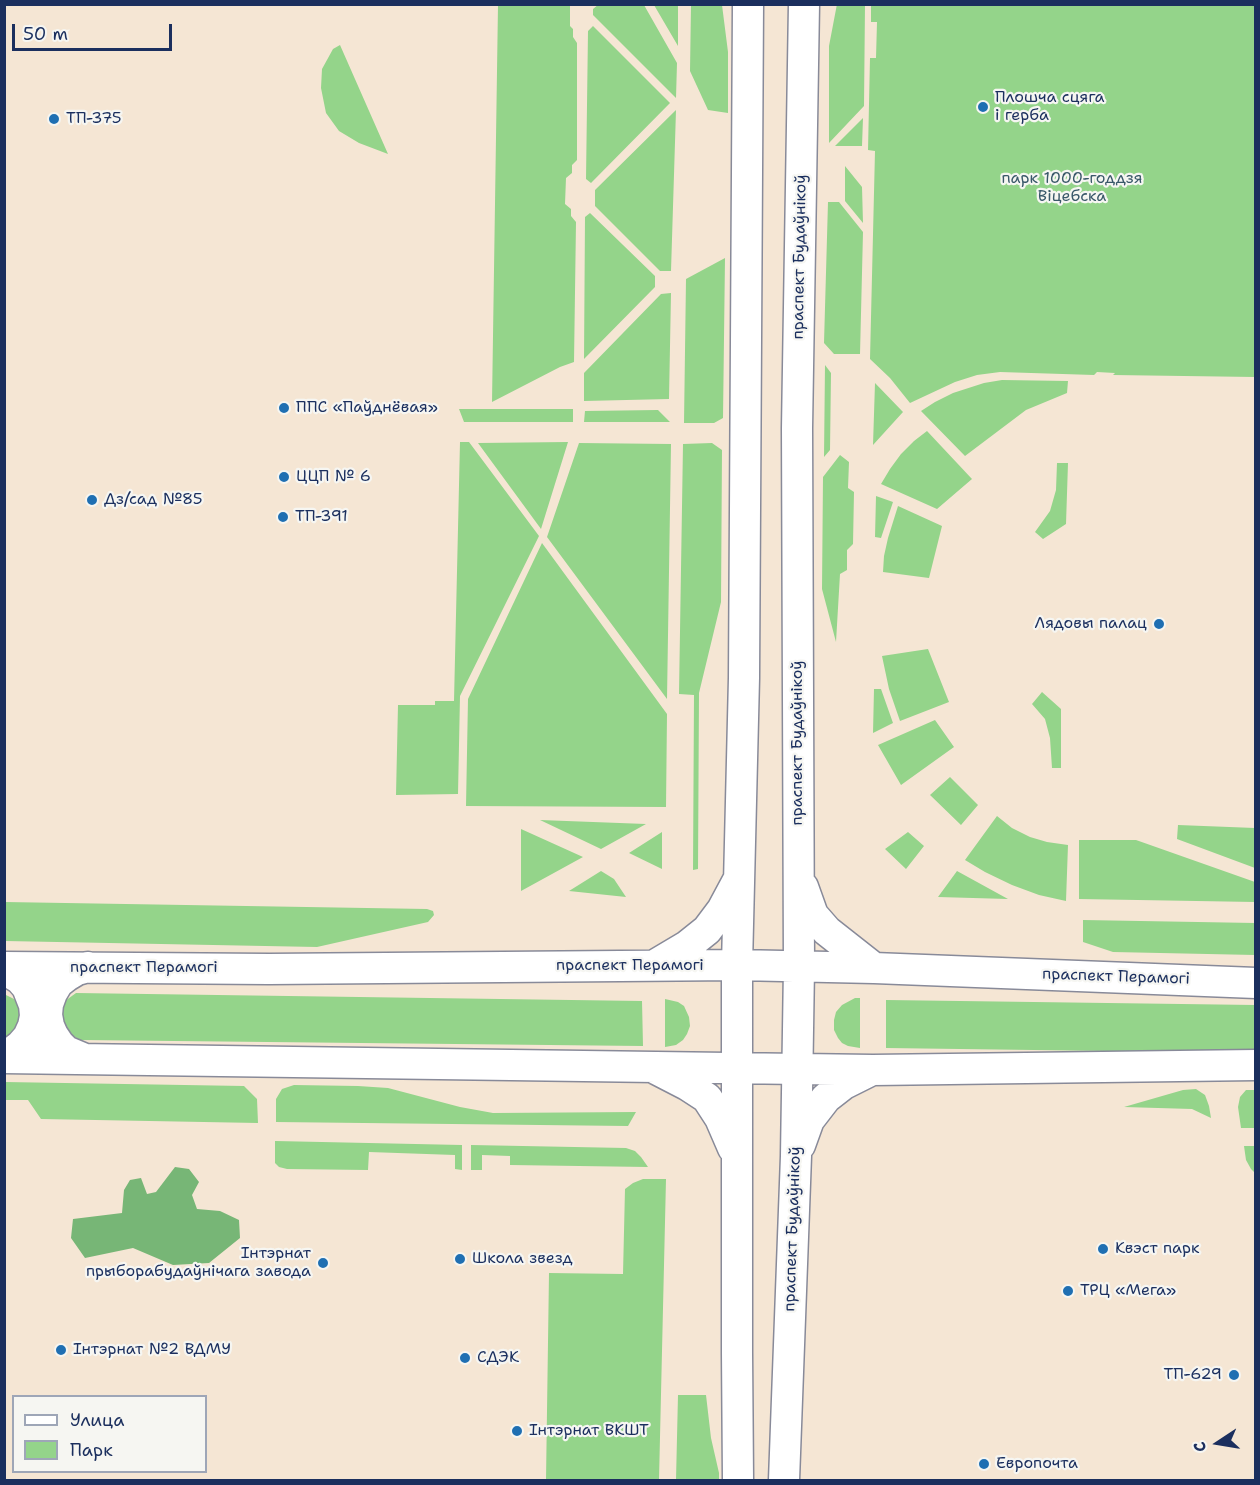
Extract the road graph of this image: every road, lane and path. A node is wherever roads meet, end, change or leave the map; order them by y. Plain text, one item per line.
1 (748, 4) edge
2 (804, 4) edge
3 (798, 875) junction
4 (740, 876) junction
5 (654, 965) junction
6 (737, 965) junction
7 (799, 967) junction
8 (4, 968) edge
9 (88, 968) junction
10 (874, 968) junction
11 (1256, 982) edge
12 (4, 1056) edge
13 (85, 1059) junction
14 (1256, 1065) edge
15 (654, 1068) junction
16 (737, 1069) junction
17 (797, 1069) junction
18 (873, 1070) junction
19 (736, 1156) junction
20 (796, 1156) junction
21 (738, 1480) edge
22 (784, 1480) edge

1 - 4 main road
2 - 3 main road, праспект Будаўнікоў
3 - 7 main road, праспект Будаўнікоў
3 - 10 main road
4 - 5 main road
4 - 6 main road
5 - 6 main road, праспект Перамогі
5 - 9 main road, праспект Перамогі
6 - 7 main road, праспект Перамогі
6 - 16 main road
7 - 10 main road, праспект Перамогі
7 - 17 main road, праспект Будаўнікоў
8 - 9 main road, праспект Перамогі
8 - 12 main road
9 - 13 main road
10 - 11 main road, праспект Перамогі
12 - 13 main road
13 - 15 main road
14 - 18 main road
15 - 16 main road
15 - 19 main road
16 - 17 main road
16 - 19 main road
17 - 18 main road
17 - 20 main road, праспект Будаўнікоў
18 - 20 main road
19 - 21 main road
20 - 22 main road, праспект Будаўнікоў

